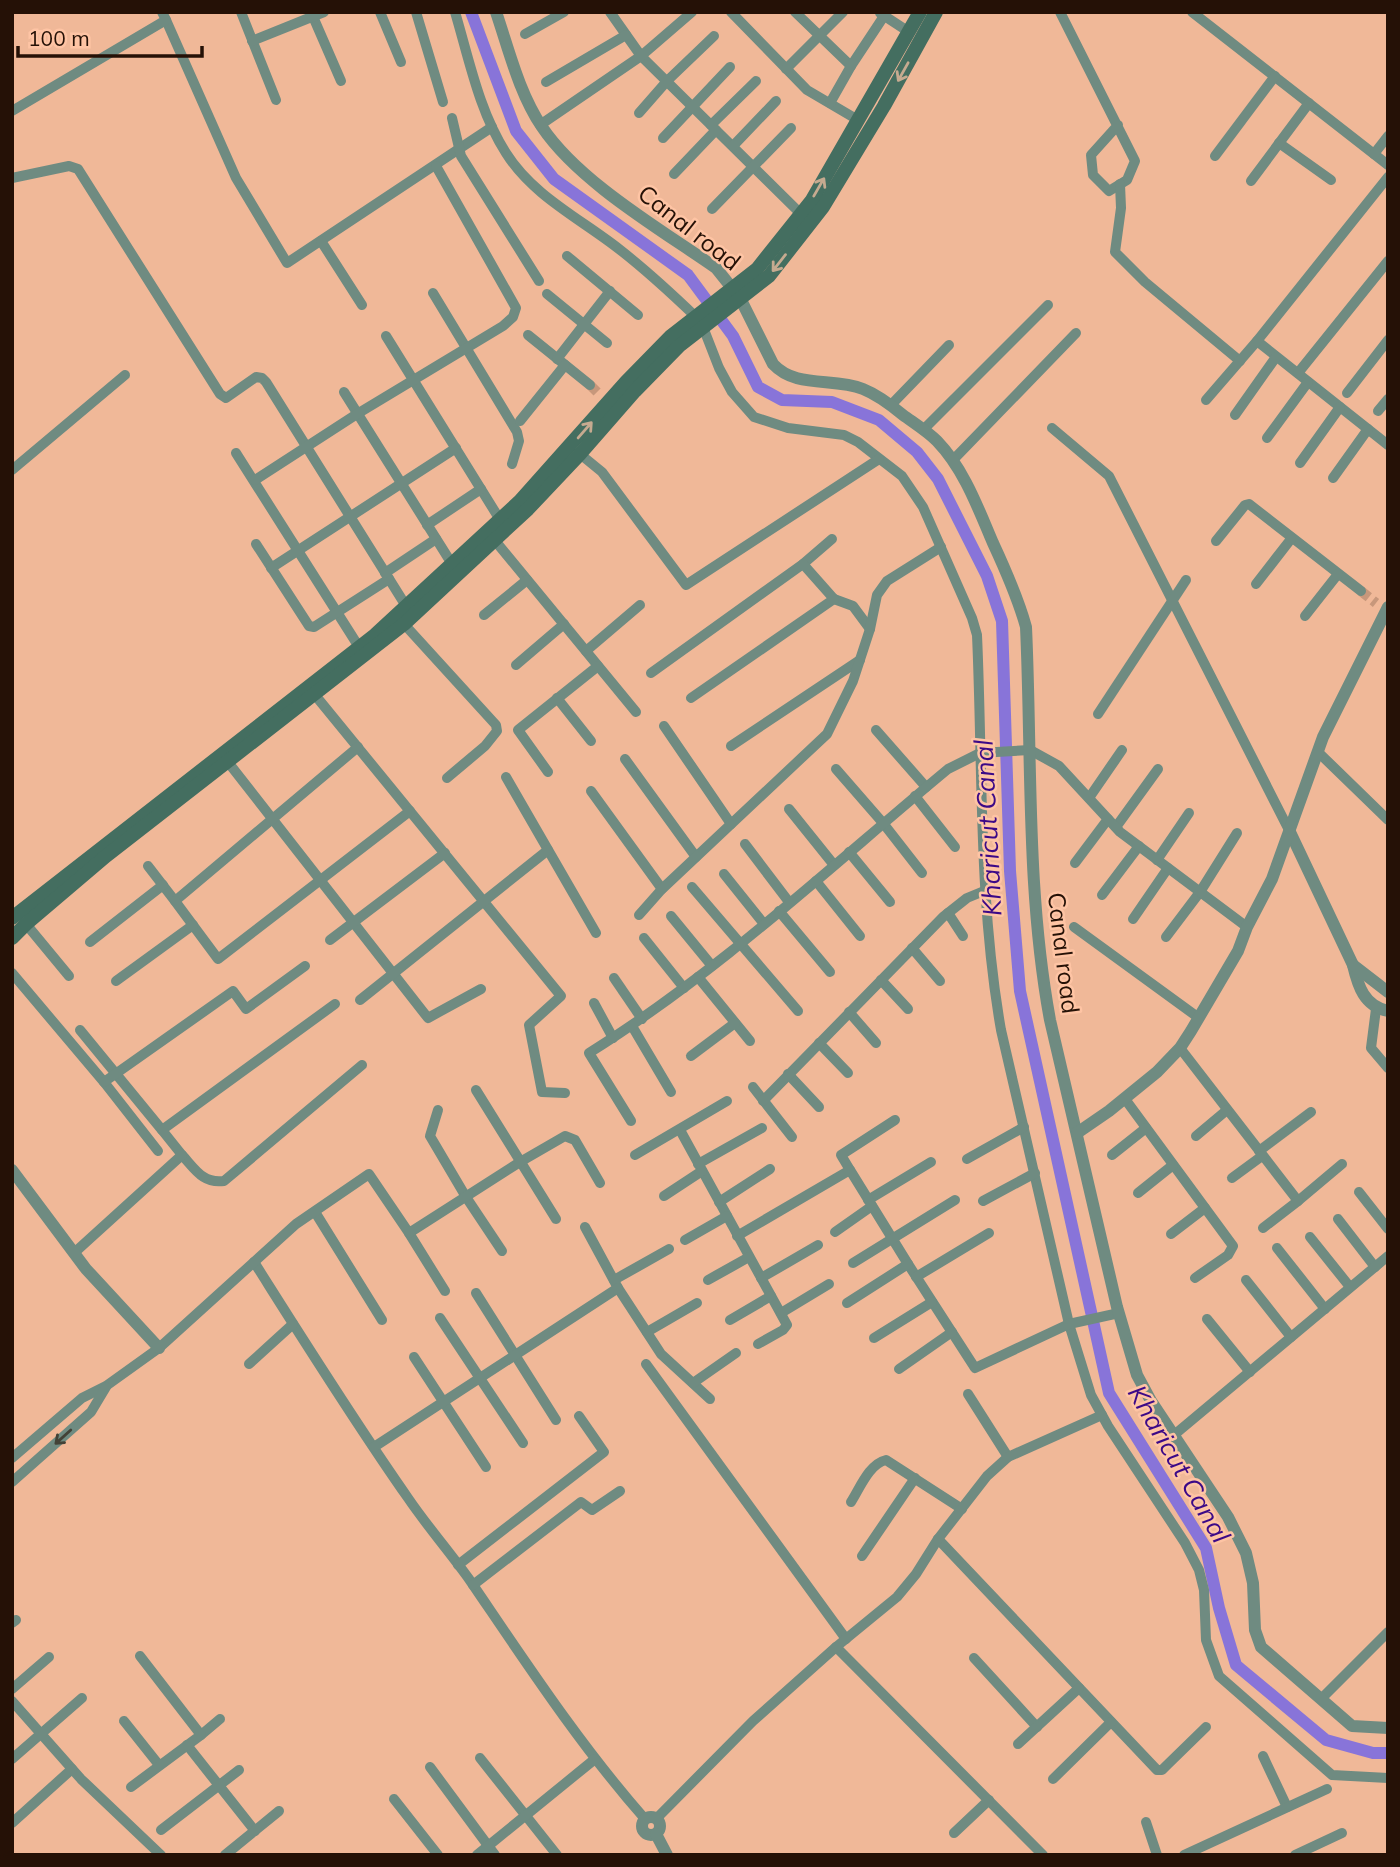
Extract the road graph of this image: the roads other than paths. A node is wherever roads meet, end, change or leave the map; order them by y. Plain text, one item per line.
1 (241, 12) edge
2 (324, 12) edge
3 (380, 12) edge
4 (415, 12) edge
5 (455, 12) edge
6 (496, 12) edge
7 (564, 12) edge
8 (610, 12) edge
9 (692, 12) edge
10 (731, 12) edge
11 (795, 12) edge
12 (844, 12) edge
13 (920, 12) edge
14 (936, 12) edge
15 (1060, 12) edge
16 (1192, 12) edge
17 (312, 14) edge
18 (882, 14) edge
19 (164, 16) edge
20 (909, 32) junction
21 (526, 34) dead end
22 (626, 35) junction
23 (714, 36) dead end
24 (820, 37) junction
25 (252, 41) junction
26 (641, 56) junction
27 (401, 62) dead end
28 (851, 66) junction
29 (730, 67) dead end
30 (786, 68) junction
31 (1275, 76) junction
32 (341, 81) dead end
33 (667, 81) junction
34 (756, 81) dead end
35 (546, 82) dead end
36 (276, 100) dead end
37 (776, 101) dead end
38 (443, 102) dead end
39 (830, 103) junction
40 (1309, 103) junction
41 (692, 106) junction
42 (12, 111) edge
43 (639, 113) dead end
44 (452, 118) dead end
45 (858, 120) junction
46 (540, 125) junction
47 (1118, 125) junction
48 (492, 127) junction
49 (714, 127) junction
50 (791, 128) dead end
51 (1388, 136) edge
52 (663, 138) dead end
53 (1279, 143) junction
54 (733, 146) junction
55 (460, 150) junction
56 (1374, 153) junction
57 (1214, 156) dead end
58 (1388, 165) edge
59 (436, 166) junction
60 (754, 167) junction
61 (674, 174) dead end
62 (1388, 177) edge
63 (12, 178) edge
64 (1331, 180) dead end
65 (1251, 181) dead end
66 (1120, 184) junction
67 (712, 209) dead end
68 (801, 214) junction
69 (321, 241) junction
70 (567, 256) dead end
71 (1388, 261) edge
72 (539, 281) dead end
73 (610, 291) junction
74 (433, 293) dead end
75 (547, 294) dead end
76 (733, 295) junction
77 (362, 305) dead end
78 (1048, 305) dead end
79 (638, 315) dead end
80 (698, 320) junction
81 (584, 324) junction
82 (1076, 333) dead end
83 (528, 335) dead end
84 (386, 336) dead end
85 (1388, 340) edge
86 (1257, 341) junction
87 (607, 343) dead end
88 (949, 345) dead end
89 (467, 347) junction
90 (1276, 357) junction
91 (1240, 361) junction
92 (561, 362) junction
93 (1298, 373) junction
94 (125, 375) dead end
95 (414, 379) junction
96 (1308, 382) junction
97 (590, 385) tunnel mouth
98 (344, 393) dead end
99 (1347, 393) dead end
100 (1388, 399) edge
101 (1206, 400) dead end
102 (891, 405) junction
103 (1340, 407) junction
104 (1378, 411) dead end
105 (357, 414) junction
106 (1235, 415) dead end
107 (520, 421) dead end
108 (1052, 428) dead end
109 (1368, 429) junction
110 (923, 430) junction
111 (1267, 438) dead end
112 (1388, 445) edge
113 (306, 446) junction
114 (456, 448) junction
115 (236, 453) dead end
116 (580, 454) junction
117 (879, 459) junction
118 (953, 460) junction
119 (1300, 463) dead end
120 (512, 464) dead end
121 (12, 470) edge
122 (1333, 478) dead end
123 (255, 480) junction
124 (401, 484) junction
125 (481, 489) junction
126 (350, 518) junction
127 (503, 524) junction
128 (427, 525) junction
129 (491, 536) junction
130 (832, 539) dead end
131 (1292, 539) junction
132 (436, 540) junction
133 (1216, 541) dead end
134 (256, 544) dead end
135 (941, 547) junction
136 (299, 551) junction
137 (452, 564) junction
138 (803, 564) junction
139 (271, 568) junction
140 (1338, 574) junction
141 (387, 576) junction
142 (527, 579) junction
143 (1186, 580) dead end
144 (1256, 584) dead end
145 (1361, 591) tunnel mouth
146 (834, 599) junction
147 (1172, 601) junction
148 (640, 605) dead end
149 (406, 606) junction
150 (1383, 607) edge
151 (338, 613) junction
152 (484, 615) dead end
153 (1306, 616) dead end
154 (404, 624) junction
155 (564, 624) junction
156 (870, 629) junction
157 (359, 647) junction
158 (586, 651) junction
159 (860, 660) junction
160 (516, 665) dead end
161 (598, 666) junction
162 (651, 673) dead end
163 (315, 695) junction
164 (557, 698) junction
165 (691, 698) dead end
166 (636, 712) dead end
167 (1098, 714) dead end
168 (664, 726) dead end
169 (876, 730) dead end
170 (591, 741) dead end
171 (731, 746) dead end
172 (358, 747) junction
173 (1027, 750) junction
174 (1122, 750) dead end
175 (1318, 752) junction
176 (980, 753) junction
177 (224, 758) junction
178 (625, 759) dead end
179 (836, 769) dead end
180 (1158, 769) dead end
181 (548, 772) dead end
182 (506, 777) dead end
183 (447, 778) dead end
184 (926, 787) junction
185 (591, 791) dead end
186 (915, 796) junction
187 (1089, 798) junction
188 (789, 809) dead end
189 (410, 811) junction
190 (1189, 813) dead end
191 (1108, 819) junction
192 (272, 820) junction
193 (1388, 820) edge
194 (883, 823) junction
195 (731, 824) junction
196 (1116, 827) junction
197 (1290, 832) junction
198 (1237, 833) dead end
199 (745, 844) dead end
200 (1139, 846) junction
201 (955, 847) dead end
202 (548, 850) junction
203 (849, 852) junction
204 (445, 853) junction
205 (696, 857) junction
206 (1157, 860) junction
207 (1075, 863) dead end
208 (834, 865) junction
209 (148, 866) dead end
210 (1168, 868) junction
211 (724, 873) dead end
212 (922, 873) dead end
213 (816, 880) junction
214 (321, 881) junction
215 (163, 886) junction
216 (692, 887) dead end
217 (662, 889) junction
218 (984, 891) junction
219 (1200, 891) junction
220 (1102, 895) dead end
221 (175, 901) junction
222 (484, 901) junction
223 (789, 902) junction
224 (890, 902) dead end
225 (779, 911) junction
226 (948, 913) junction
227 (639, 915) dead end
228 (671, 916) dead end
229 (1133, 919) dead end
230 (19, 921) edge
231 (354, 923) junction
232 (764, 924) junction
233 (193, 925) junction
234 (1074, 927) dead end
235 (1247, 927) junction
236 (596, 933) dead end
237 (860, 936) dead end
238 (963, 936) dead end
239 (1166, 937) dead end
240 (12, 938) edge
241 (644, 938) dead end
242 (330, 940) dead end
243 (90, 942) dead end
244 (742, 943) junction
245 (912, 948) junction
246 (1353, 965) junction
247 (305, 966) dead end
248 (712, 966) junction
249 (830, 972) dead end
250 (12, 973) edge
251 (394, 974) junction
252 (69, 976) dead end
253 (698, 977) junction
254 (614, 978) dead end
255 (881, 980) junction
256 (117, 981) dead end
257 (940, 981) dead end
258 (684, 988) junction
259 (481, 989) dead end
260 (1388, 992) edge
261 (360, 1000) dead end
262 (594, 1003) dead end
263 (335, 1004) dead end
264 (908, 1009) dead end
265 (1382, 1010) edge
266 (798, 1012) dead end
267 (849, 1012) junction
268 (1199, 1018) junction
269 (642, 1019) junction
270 (735, 1023) junction
271 (632, 1026) junction
272 (80, 1030) dead end
273 (613, 1038) junction
274 (750, 1041) dead end
275 (819, 1043) junction
276 (876, 1043) dead end
277 (1180, 1048) junction
278 (691, 1056) dead end
279 (362, 1065) dead end
280 (1388, 1068) edge
281 (116, 1073) junction
282 (848, 1073) dead end
283 (788, 1074) junction
284 (104, 1082) junction
285 (752, 1087) dead end
286 (476, 1090) dead end
287 (671, 1092) dead end
288 (565, 1093) dead end
289 (1125, 1099) junction
290 (727, 1101) dead end
291 (763, 1101) junction
292 (819, 1107) dead end
293 (438, 1110) dead end
294 (1227, 1110) junction
295 (1311, 1112) dead end
296 (895, 1120) dead end
297 (631, 1121) dead end
298 (1024, 1127) junction
299 (762, 1128) dead end
300 (1146, 1128) junction
301 (162, 1130) junction
302 (680, 1130) junction
303 (1077, 1133) junction
304 (1196, 1136) dead end
305 (792, 1137) dead end
306 (159, 1151) dead end
307 (1261, 1154) junction
308 (182, 1155) junction
309 (635, 1155) dead end
310 (1112, 1155) dead end
311 (967, 1158) dead end
312 (520, 1162) junction
313 (931, 1163) dead end
314 (1342, 1164) dead end
315 (1173, 1165) junction
316 (700, 1167) junction
317 (770, 1169) dead end
318 (12, 1170) edge
319 (850, 1170) junction
320 (1035, 1173) junction
321 (1232, 1178) dead end
322 (600, 1183) dead end
323 (1359, 1192) dead end
324 (1138, 1194) dead end
325 (664, 1196) dead end
326 (466, 1197) junction
327 (955, 1200) dead end
328 (983, 1201) dead end
329 (1298, 1201) junction
330 (719, 1202) junction
331 (870, 1203) junction
332 (1205, 1208) junction
333 (315, 1212) junction
334 (727, 1216) junction
335 (555, 1219) dead end
336 (1338, 1219) dead end
337 (585, 1227) dead end
338 (1263, 1228) dead end
339 (1388, 1229) edge
340 (835, 1232) dead end
341 (409, 1233) junction
342 (989, 1233) dead end
343 (1171, 1234) dead end
344 (737, 1236) junction
345 (1310, 1237) dead end
346 (892, 1238) junction
347 (685, 1240) dead end
348 (818, 1245) dead end
349 (1278, 1248) dead end
350 (669, 1249) dead end
351 (502, 1251) dead end
352 (74, 1253) junction
353 (749, 1256) junction
354 (1388, 1256) edge
355 (254, 1262) junction
356 (853, 1263) dead end
357 (908, 1265) junction
358 (1375, 1267) junction
359 (916, 1277) junction
360 (761, 1278) junction
361 (1195, 1279) dead end
362 (708, 1280) dead end
363 (1246, 1280) dead end
364 (616, 1284) junction
365 (829, 1284) dead end
366 (1350, 1287) junction
367 (445, 1291) dead end
368 (476, 1293) dead end
369 (771, 1296) junction
370 (932, 1302) junction
371 (696, 1303) dead end
372 (847, 1303) dead end
373 (1325, 1309) junction
374 (781, 1314) junction
375 (1114, 1315) junction
376 (440, 1318) dead end
377 (1207, 1319) dead end
378 (382, 1320) dead end
379 (730, 1320) dead end
380 (293, 1324) junction
381 (1073, 1324) junction
382 (647, 1332) junction
383 (952, 1332) junction
384 (874, 1338) dead end
385 (1291, 1338) junction
386 (758, 1344) dead end
387 (159, 1348) junction
388 (736, 1353) dead end
389 (514, 1356) junction
390 (414, 1357) dead end
391 (250, 1364) dead end
392 (646, 1364) dead end
393 (899, 1369) dead end
394 (1250, 1372) junction
395 (479, 1378) junction
396 (694, 1383) junction
397 (106, 1386) junction
398 (968, 1394) dead end
399 (710, 1399) dead end
400 (444, 1402) junction
401 (1102, 1415) junction
402 (579, 1416) dead end
403 (556, 1420) dead end
404 (1174, 1435) junction
405 (523, 1443) dead end
406 (374, 1447) junction
407 (1008, 1457) junction
408 (12, 1458) edge
409 (485, 1467) dead end
410 (915, 1478) junction
411 (12, 1482) edge
412 (620, 1491) dead end
413 (851, 1503) dead end
414 (961, 1509) junction
415 (938, 1539) junction
416 (862, 1556) dead end
417 (458, 1565) junction
418 (473, 1585) junction
419 (1388, 1632) edge
420 (846, 1639) junction
421 (836, 1647) junction
422 (140, 1656) dead end
423 (49, 1657) dead end
424 (974, 1658) dead end
425 (1079, 1688) junction
426 (12, 1689) edge
427 (82, 1698) dead end
428 (1321, 1699) junction
429 (12, 1701) edge
430 (220, 1719) dead end
431 (124, 1721) dead end
432 (1111, 1722) junction
433 (1037, 1727) junction
434 (1206, 1727) dead end
435 (1388, 1728) edge
436 (41, 1734) junction
437 (201, 1735) junction
438 (1018, 1744) dead end
439 (187, 1745) junction
440 (1263, 1756) dead end
441 (480, 1758) dead end
442 (12, 1759) edge
443 (595, 1759) junction
444 (159, 1765) junction
445 (429, 1767) dead end
446 (72, 1769) junction
447 (239, 1770) dead end
448 (1388, 1778) edge
449 (1053, 1779) dead end
450 (219, 1785) junction
451 (131, 1787) dead end
452 (1327, 1789) dead end
453 (394, 1799) dead end
454 (989, 1800) junction
455 (1287, 1807) junction
456 (279, 1811) dead end
457 (525, 1814) junction
458 (650, 1819) junction
459 (1146, 1822) dead end
460 (12, 1823) edge
461 (161, 1830) dead end
462 (255, 1831) junction
463 (954, 1833) dead end
464 (1342, 1833) dead end
465 (488, 1846) junction
466 (161, 1855) edge
467 (225, 1855) edge
468 (438, 1855) edge
469 (477, 1855) edge
470 (495, 1855) edge
471 (557, 1855) edge
472 (667, 1855) edge
473 (1043, 1855) edge
474 (1157, 1855) edge
475 (1184, 1855) edge
476 (1295, 1855) edge

1 - 25 street
2 - 17 street
3 - 27 street
4 - 38 street
5 - 48 street
6 - 46 street, Canal road
7 - 21 street
8 - 22 street
9 - 26 street
10 - 30 street
11 - 24 street
12 - 24 street
13 - 20 main road
14 -> 76 main road
15 - 47 street
16 - 31 street
17 - 25 street
17 - 32 street
18 - 20 street
18 - 28 street
19 - 42 street
19 - 69 street
20 - 45 main road
22 - 26 street
22 - 35 street
23 - 33 street
24 - 28 street
24 - 30 street
25 - 36 street
26 - 33 street
26 - 46 street
28 - 39 street
29 - 41 street
30 - 39 street
31 - 40 street
31 - 57 street
33 - 41 street
33 - 43 street
34 - 49 street
37 - 54 street
39 - 45 street
40 - 53 street
40 - 56 street
41 - 49 street
41 - 52 street
44 - 55 street
68 -> 45 main road
46 - 76 street, Canal road
47 - 66 street
47 - 66 street
48 - 55 street
48 - 80 street
49 - 54 street
49 - 61 street
50 - 60 street
51 - 56 street
53 - 64 street
53 - 65 street
54 - 60 street
55 - 59 street
55 - 72 street
56 - 58 street
59 - 69 street
59 - 89 street
60 - 67 street
60 - 68 street
62 - 86 street
63 - 113 street
66 - 91 street
68 - 76 main road
69 - 77 street
70 - 73 street
71 - 93 street
73 - 79 street
73 - 81 street
74 - 89 street
75 - 81 street
76 - 80 main road
76 - 102 street, Canal road
78 - 110 street
80 - 116 main road
80 - 117 street
127 -> 80 main road
81 - 87 street
81 - 92 street
82 - 118 street
83 - 92 street
84 - 95 street
85 - 99 street
86 - 90 street
86 - 91 street
88 - 102 street
89 - 95 street
89 - 120 street
90 - 93 street
90 - 106 street
91 - 101 street
92 - 97 street
92 - 107 street
93 - 96 street
94 - 121 street
95 - 105 street
95 - 114 street
96 - 103 street
96 - 111 street
98 - 105 street
100 - 104 street
102 - 110 street, Canal road
103 - 109 street
103 - 119 street
105 - 113 street
105 - 124 street
108 - 147 street
109 - 112 street
109 - 122 street
110 - 118 street, Canal road
113 - 123 street
113 - 126 street
114 - 124 street
114 - 125 street
115 - 123 street
116 - 117 street
116 - 127 main road
117 - 135 street
118 - 173 street, Canal road
123 - 136 street
124 - 126 street
124 - 128 street
125 - 127 street
125 - 128 street
126 - 136 street
126 - 141 street
127 - 129 main road
128 - 132 street
129 - 137 main road
129 - 142 street
129 - 154 main road
130 - 138 street
131 - 133 street
131 - 140 street
131 - 144 street
132 - 137 street
132 - 141 street
134 - 139 street
135 - 156 street
135 - 176 street
136 - 139 street
136 - 151 street
137 - 149 main road
138 - 146 street
138 - 162 street
139 - 151 street
140 - 145 street
140 - 153 street
141 - 149 street
141 - 151 street
142 - 152 street
142 - 155 street
143 - 147 street
146 - 156 street
146 - 165 street
147 - 167 street
147 - 197 street
148 - 158 street
149 - 157 main road
150 - 175 street
151 - 157 street
154 - 163 main road
154 - 183 street
155 - 158 street
155 - 160 street
156 - 159 street
157 - 177 main road
158 - 161 street
159 - 171 street
159 - 195 street
161 - 164 street
161 - 166 street
163 - 172 street
163 - 177 main road
164 - 170 street
164 - 181 street
168 - 195 street
169 - 184 street
172 - 189 street
172 - 192 street
173 - 176 street
173 - 187 street
173 - 303 street, Canal road
174 - 187 street
175 - 193 street
175 - 197 street
176 - 184 street
176 - 218 street
177 - 192 street
177 - 230 main road
178 - 205 street
179 - 194 street
180 - 196 street
182 - 202 street
184 - 186 street
185 - 217 street
186 - 194 street
186 - 201 street
187 - 191 street
188 - 208 street
189 - 204 street
189 - 214 street
190 - 206 street
191 - 196 street
191 - 207 street
192 - 214 street
192 - 221 street
194 - 203 street
194 - 212 street
195 - 205 street
196 - 200 street
197 - 235 street
197 - 246 street
198 - 219 street
199 - 223 street
200 - 206 street
200 - 220 street
202 - 222 street
202 - 236 street
203 - 208 street
203 - 224 street
204 - 222 street
204 - 231 street
205 - 217 street
206 - 210 street
208 - 213 street
209 - 215 street
210 - 219 street
210 - 229 street
211 - 232 street
213 - 223 street
213 - 237 street
214 - 231 street
214 - 233 street
215 - 221 street
215 - 243 street
216 - 244 street
217 - 227 street
218 - 226 street
218 - 298 street
219 - 235 street
219 - 239 street
221 - 233 street
222 - 251 street
222 - 288 street
223 - 225 street
225 - 232 street
225 - 249 street
226 - 238 street
226 - 245 street
228 - 248 street
230 - 240 main road
230 - 252 street
231 - 242 street
231 - 251 street
232 - 244 street
233 - 256 street
234 - 268 street
235 - 268 street
241 - 258 street
244 - 248 street
244 - 266 street
245 - 255 street
245 - 257 street
246 - 260 street
246 - 265 street
247 - 281 street
248 - 253 street
250 - 284 street
251 - 259 street
251 - 261 street
253 - 258 street
253 - 270 street
254 - 269 street
255 - 264 street
255 - 267 street
258 - 269 street
262 - 273 street
263 - 301 street
265 - 280 street
267 - 275 street
267 - 276 street
268 - 277 street
269 - 271 street
270 - 274 street
270 - 278 street
271 - 273 street
271 - 287 street
272 - 281 street
273 - 297 street
275 - 282 street
275 - 283 street
277 - 289 street
277 - 294 street
279 - 308 street
281 - 284 street
281 - 301 street
283 - 291 street
283 - 292 street
284 - 306 street
285 - 291 street
286 - 312 street
289 - 300 street
289 - 303 street
290 - 302 street
291 - 305 street
293 - 326 street
294 - 304 street
294 - 307 street
295 - 307 street
296 - 319 street
298 - 311 street
298 - 320 street
299 - 316 street
300 - 310 street
300 - 315 street
301 - 308 street
302 - 309 street
302 - 316 street
303 - 375 street, Canal road
307 - 321 street
307 - 329 street
308 - 352 street
312 - 322 street
312 - 326 street
312 - 335 street
313 - 331 street
314 - 329 street
315 - 324 street
315 - 332 street
316 - 325 street
316 - 330 street
317 - 330 street
318 - 352 street
319 - 331 street
319 - 344 street
320 - 328 street
320 - 381 street
323 - 339 street
326 - 341 street
326 - 351 street
327 - 346 street
329 - 338 street
330 - 334 street
331 - 340 street
331 - 346 street
332 - 343 street
332 - 361 street
333 - 341 street
333 - 355 street
333 - 378 street
334 - 344 street
334 - 347 street
336 - 358 street
337 - 364 street
341 - 367 street
342 - 359 street
344 - 353 street
345 - 366 street
346 - 356 street
346 - 357 street
348 - 360 street
349 - 373 street
350 - 364 street
352 - 387 street
353 - 360 street
353 - 362 street
354 - 358 street
355 - 380 street
355 - 387 street
357 - 359 street
357 - 372 street
358 - 366 street
359 - 370 street
360 - 369 street
363 - 385 street
364 - 382 street
364 - 389 street
365 - 374 street
366 - 373 street
368 - 389 street
369 - 374 street
369 - 379 street
370 - 383 street
370 - 384 street
371 - 382 street
373 - 385 street
374 - 386 street
375 - 381 street
375 - 404 street, Canal road
376 - 395 street
377 - 394 street
380 - 391 street
380 - 406 street
381 - 383 street
381 - 401 street
382 - 396 street
383 - 393 street
385 - 394 street
387 - 397 street
388 - 396 street
389 - 395 street
389 - 403 street
390 - 400 street
392 - 420 street
394 - 404 street
395 - 400 street
395 - 405 street
396 - 399 street
397 - 408 street
397 -> 411 street
398 - 407 street
400 - 406 street
400 - 409 street
401 - 407 street
401 - 448 street
402 - 417 street
404 - 428 street, Canal road
406 - 417 street
407 - 414 street
410 - 413 street
410 - 414 street
410 - 416 street
412 - 418 street
414 - 415 street
415 - 420 street
415 - 425 street
417 - 418 street
418 - 443 street
419 - 428 street
420 - 421 street
421 - 454 street
421 - 458 street
422 - 437 street
423 - 426 street
424 - 433 street
425 - 432 street
425 - 433 street
427 - 436 street
428 - 435 street, Canal road
429 - 436 street
430 - 437 street
431 - 444 street
432 - 434 street
432 - 449 street
433 - 438 street
436 - 442 street
436 - 446 street
437 - 439 street
439 - 444 street
439 - 450 street
440 - 455 street
441 - 457 street
443 - 457 street
443 - 458 street
444 - 451 street
445 - 465 street
446 - 460 street
446 - 466 street
447 - 450 street
450 - 461 street
450 - 462 street
452 - 455 street
453 - 468 street
454 - 463 street
454 - 473 street
455 - 475 street
456 - 462 street
457 - 465 street
457 - 471 street
458 - 472 street
459 - 474 street
462 - 467 street
464 - 476 street
465 - 469 street
465 - 470 street

